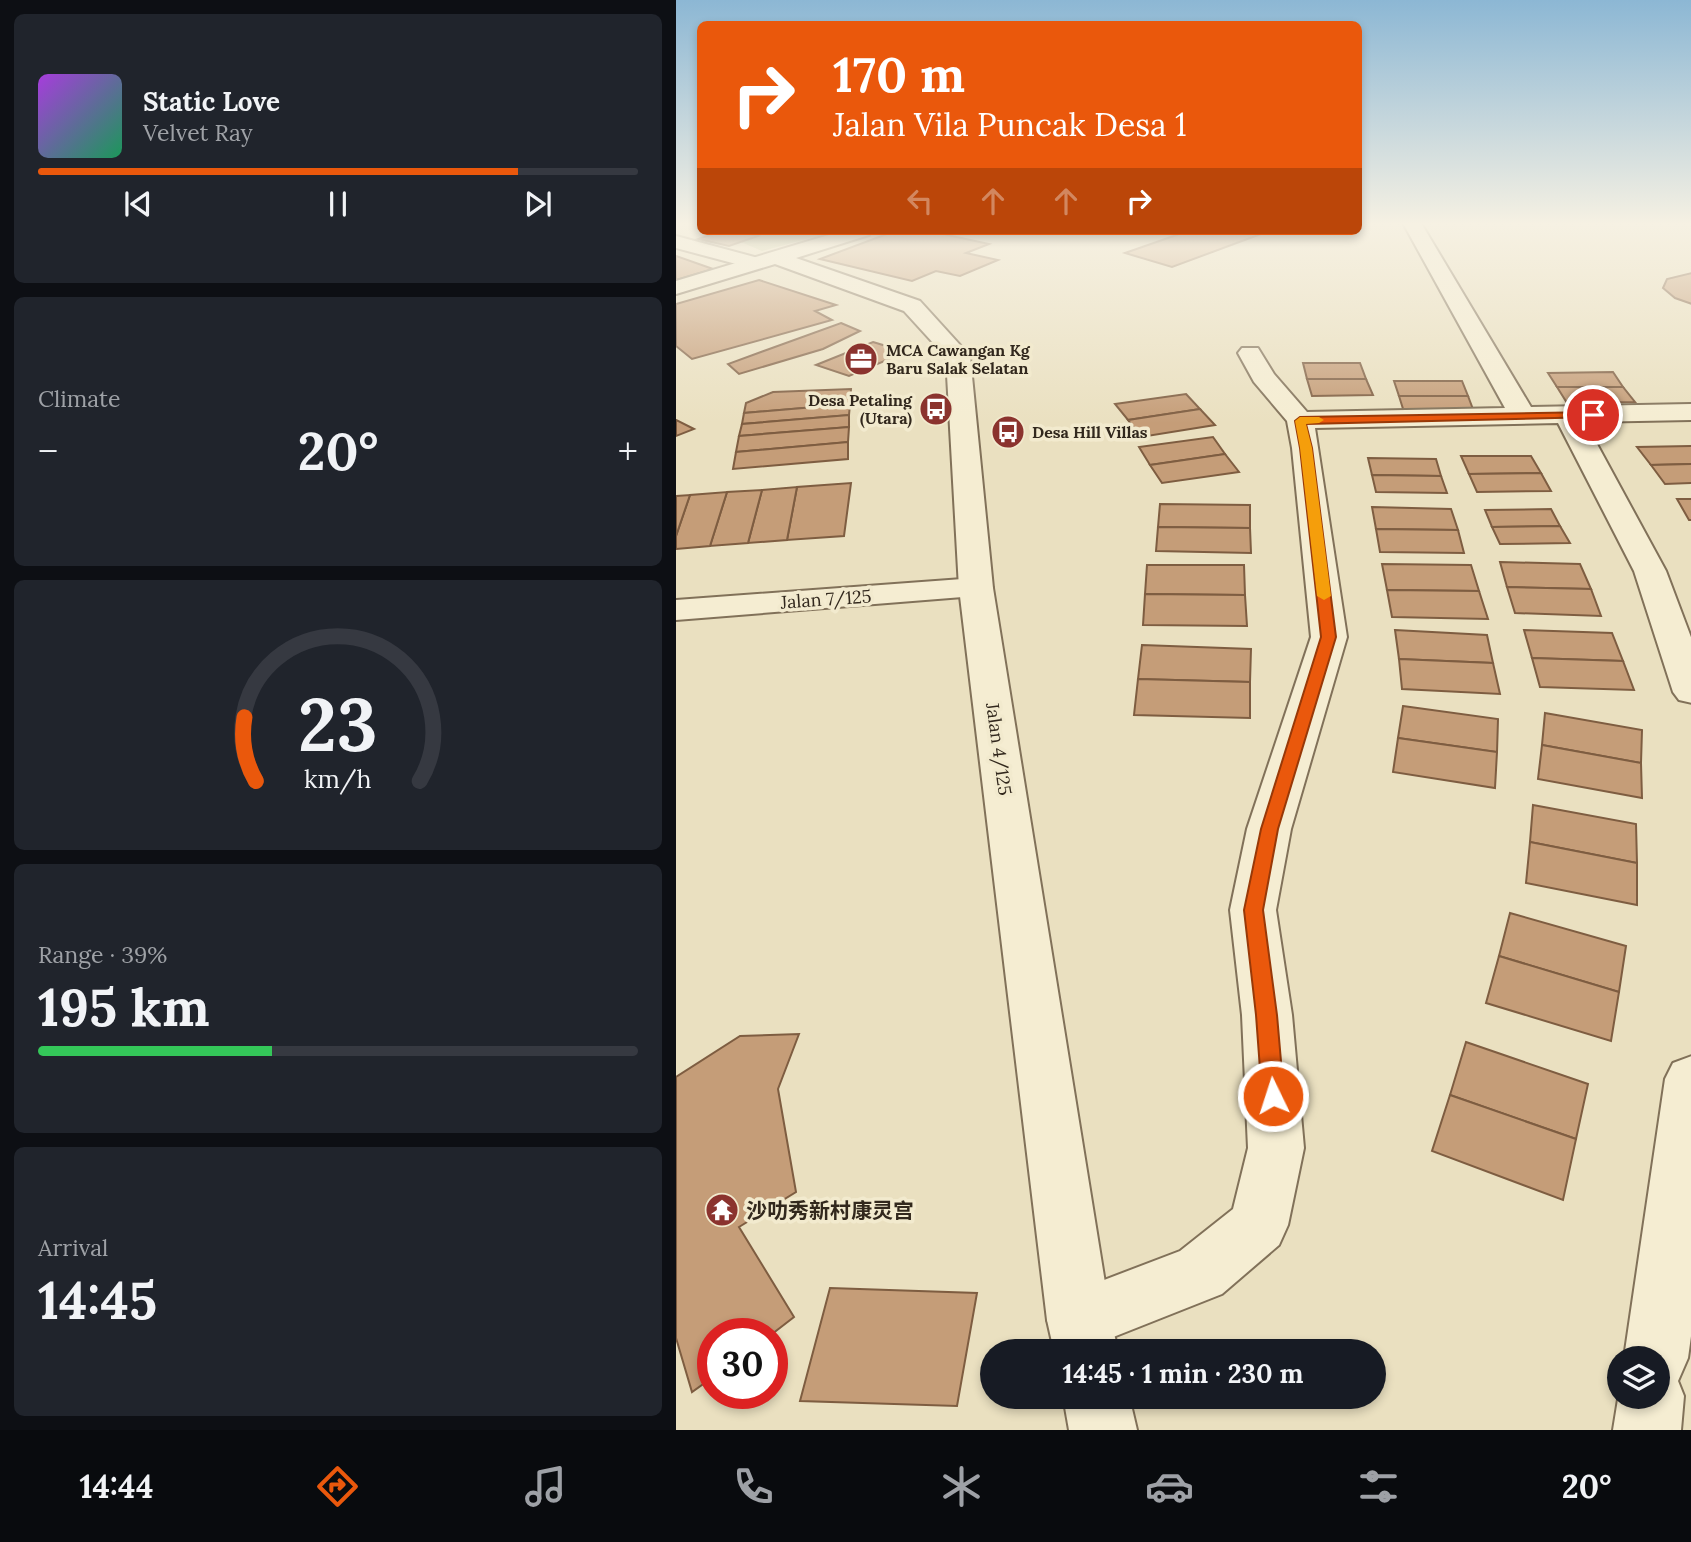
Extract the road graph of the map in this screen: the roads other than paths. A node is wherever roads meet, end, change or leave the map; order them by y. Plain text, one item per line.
1 (860, 290) edge
2 (1450, 290) edge
3 (1250, 353) dead end
4 (1692, 412) edge
5 (1568, 416) junction
6 (1523, 417) junction
7 (1300, 421) junction
8 (976, 588) junction
9 (676, 610) edge
10 (1692, 692) edge
11 (1692, 1079) edge
12 (1082, 1335) edge
13 (1658, 1346) edge
14 (1099, 1409) edge
15 (1649, 1409) edge
16 (1103, 1430) edge
17 (1647, 1430) edge

1 - 8 street, Jalan 4/125
2 - 6 street
3 - 7 street
4 - 5 street
5 - 6 street
5 - 10 street
6 - 7 street
7 - 12 street
8 - 9 street, Jalan 7/125
8 - 12 street, Jalan 4/125
11 - 13 street
14 - 16 street
15 - 17 street

